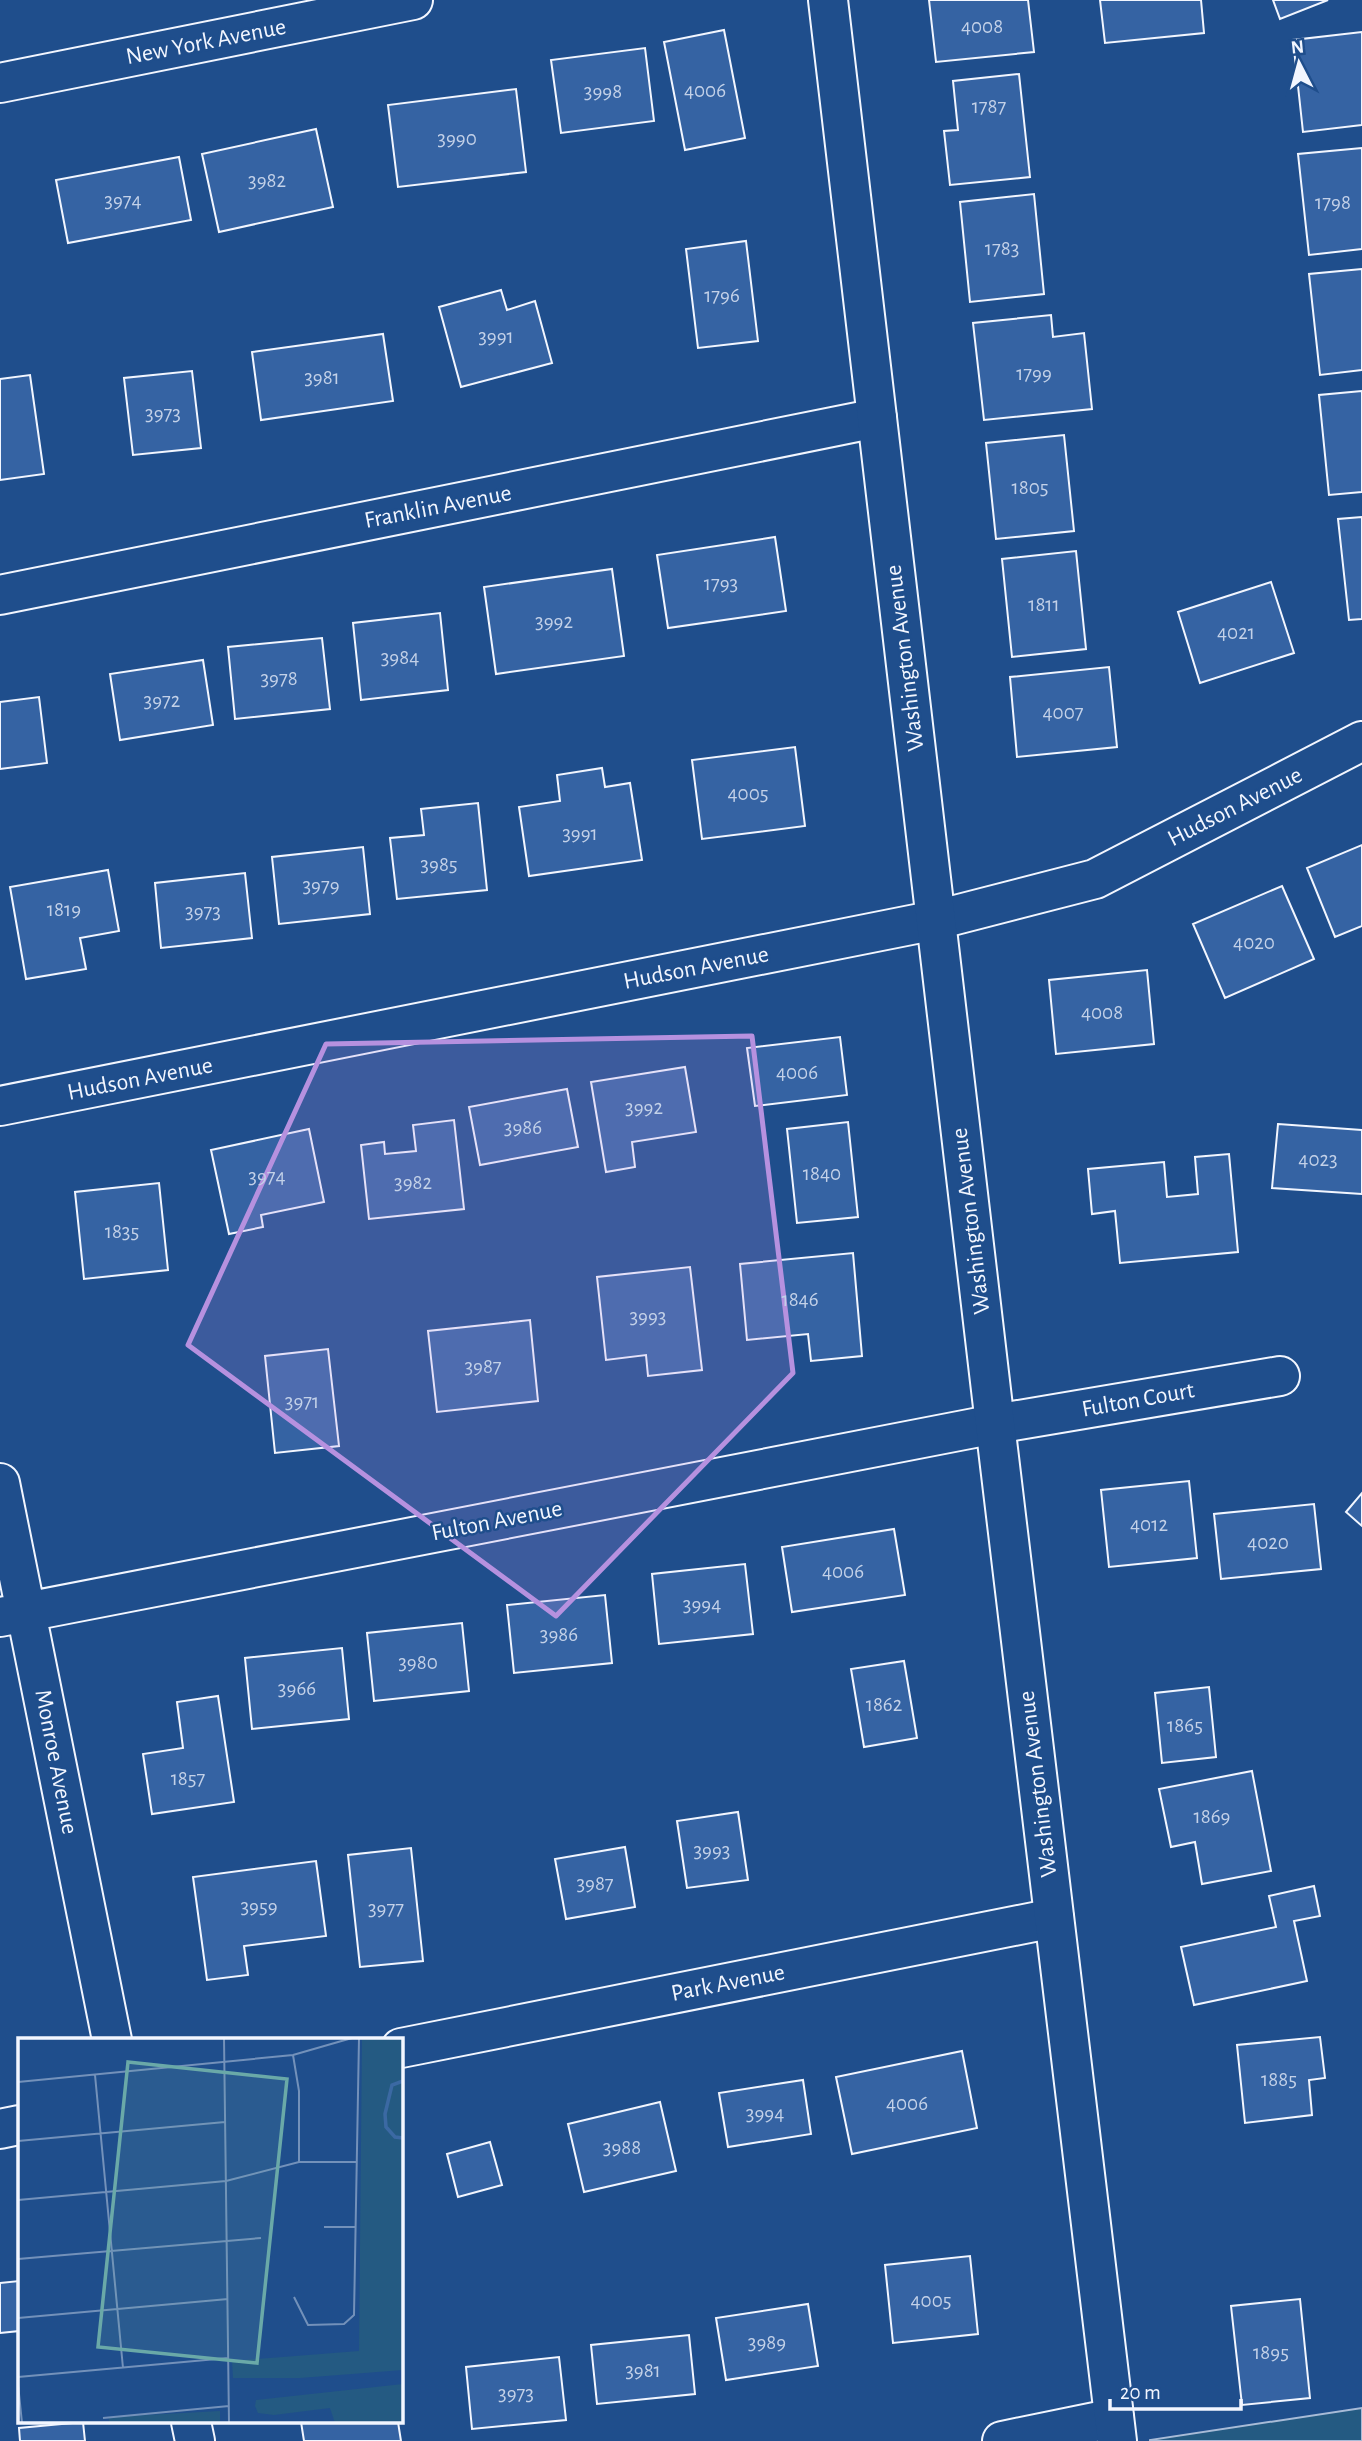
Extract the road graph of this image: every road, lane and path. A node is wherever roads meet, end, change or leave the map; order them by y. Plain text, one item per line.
1 (413, 0) edge
2 (828, 0) edge
3 (0, 83) edge
4 (877, 418) junction
5 (0, 595) edge
6 (1362, 741) edge
7 (936, 920) junction
8 (0, 1106) edge
9 (1280, 1376) dead end
10 (995, 1424) junction
11 (0, 1483) edge
12 (13, 1615) edge
13 (1054, 1918) junction
14 (112, 2038) edge
15 (402, 2048) edge
16 (18, 2125) edge
17 (0, 2129) edge
18 (1116, 2430) edge
19 (1002, 2441) edge

1 - 3 street, New York Avenue
2 - 4 street, Washington Avenue
4 - 5 street, Franklin Avenue
4 - 7 street, Washington Avenue
6 - 7 street, Hudson Avenue
7 - 8 street, Hudson Avenue
7 - 10 street, Washington Avenue
9 - 10 street, Fulton Court
10 - 12 street, Fulton Avenue
10 - 13 street, Washington Avenue
11 - 12 street, Monroe Avenue
12 - 14 street, Monroe Avenue
13 - 15 street, Park Avenue
13 - 18 street, Washington Avenue
16 - 17 street
18 - 19 street

